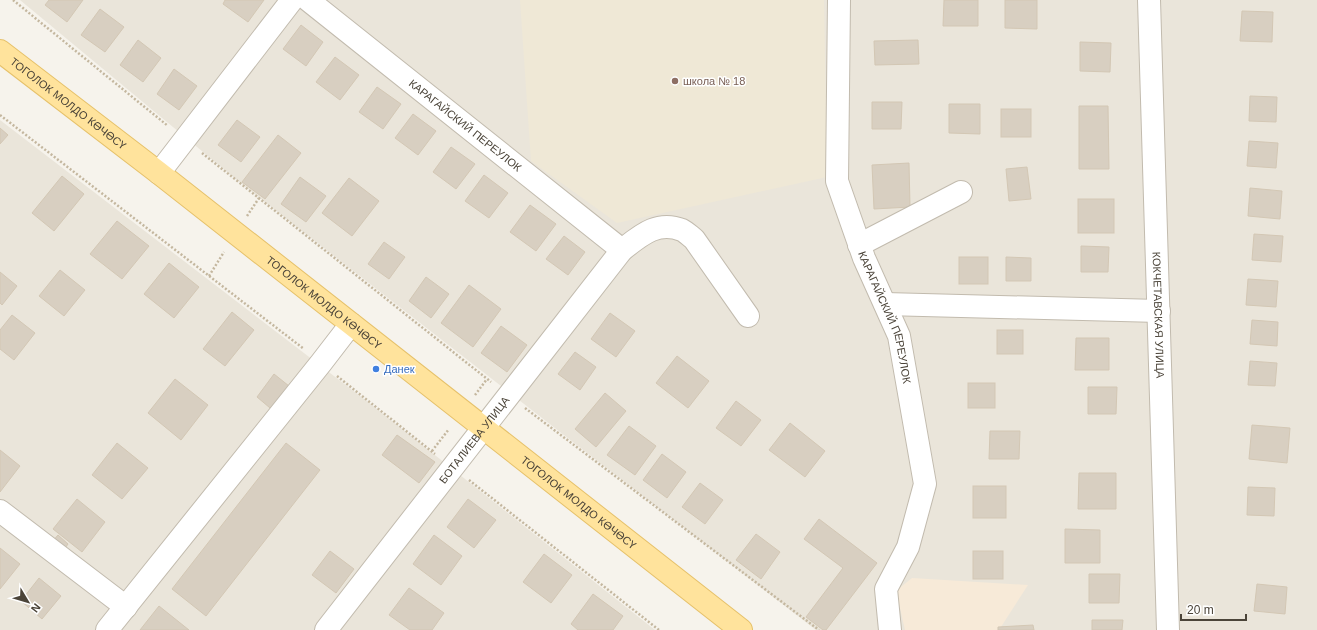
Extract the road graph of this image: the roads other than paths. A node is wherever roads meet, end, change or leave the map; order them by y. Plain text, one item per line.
1 (292, 0) edge
2 (308, 0) edge
3 (839, 0) edge
4 (1149, 0) edge
5 (0, 51) edge
6 (159, 173) junction
7 (961, 192) dead end
8 (859, 245) junction
9 (622, 250) junction
10 (885, 304) junction
11 (1159, 311) junction
12 (748, 316) dead end
13 (351, 324) junction
14 (483, 429) junction
15 (0, 511) edge
16 (126, 607) junction
17 (108, 630) edge
18 (326, 630) edge
19 (741, 630) edge
20 (890, 630) edge
21 (1168, 630) edge

1 - 6 street
2 - 9 street, КАРАГАЙСКИЙ ПЕРЕУЛОК
3 - 8 street, КАРАГАЙСКИЙ ПЕРЕУЛОК
4 - 11 street, КОКЧЕТАВСКАЯ УЛИЦА
5 - 6 main road, ТОГОЛОК МОЛДО КӨЧӨСҮ
6 - 13 main road, ТОГОЛОК МОЛДО КӨЧӨСҮ
7 - 8 street
8 - 10 street, КАРАГАЙСКИЙ ПЕРЕУЛОК
9 - 12 street, БОТАЛИЕВА УЛИЦА
9 - 14 street, БОТАЛИЕВА УЛИЦА
10 - 11 street
10 - 20 street, КАРАГАЙСКИЙ ПЕРЕУЛОК
11 - 21 street, КОКЧЕТАВСКАЯ УЛИЦА
13 - 14 main road, ТОГОЛОК МОЛДО КӨЧӨСҮ
13 - 16 street
14 - 18 street, БОТАЛИЕВА УЛИЦА
14 - 19 main road, ТОГОЛОК МОЛДО КӨЧӨСҮ
15 - 16 street
16 - 17 street

